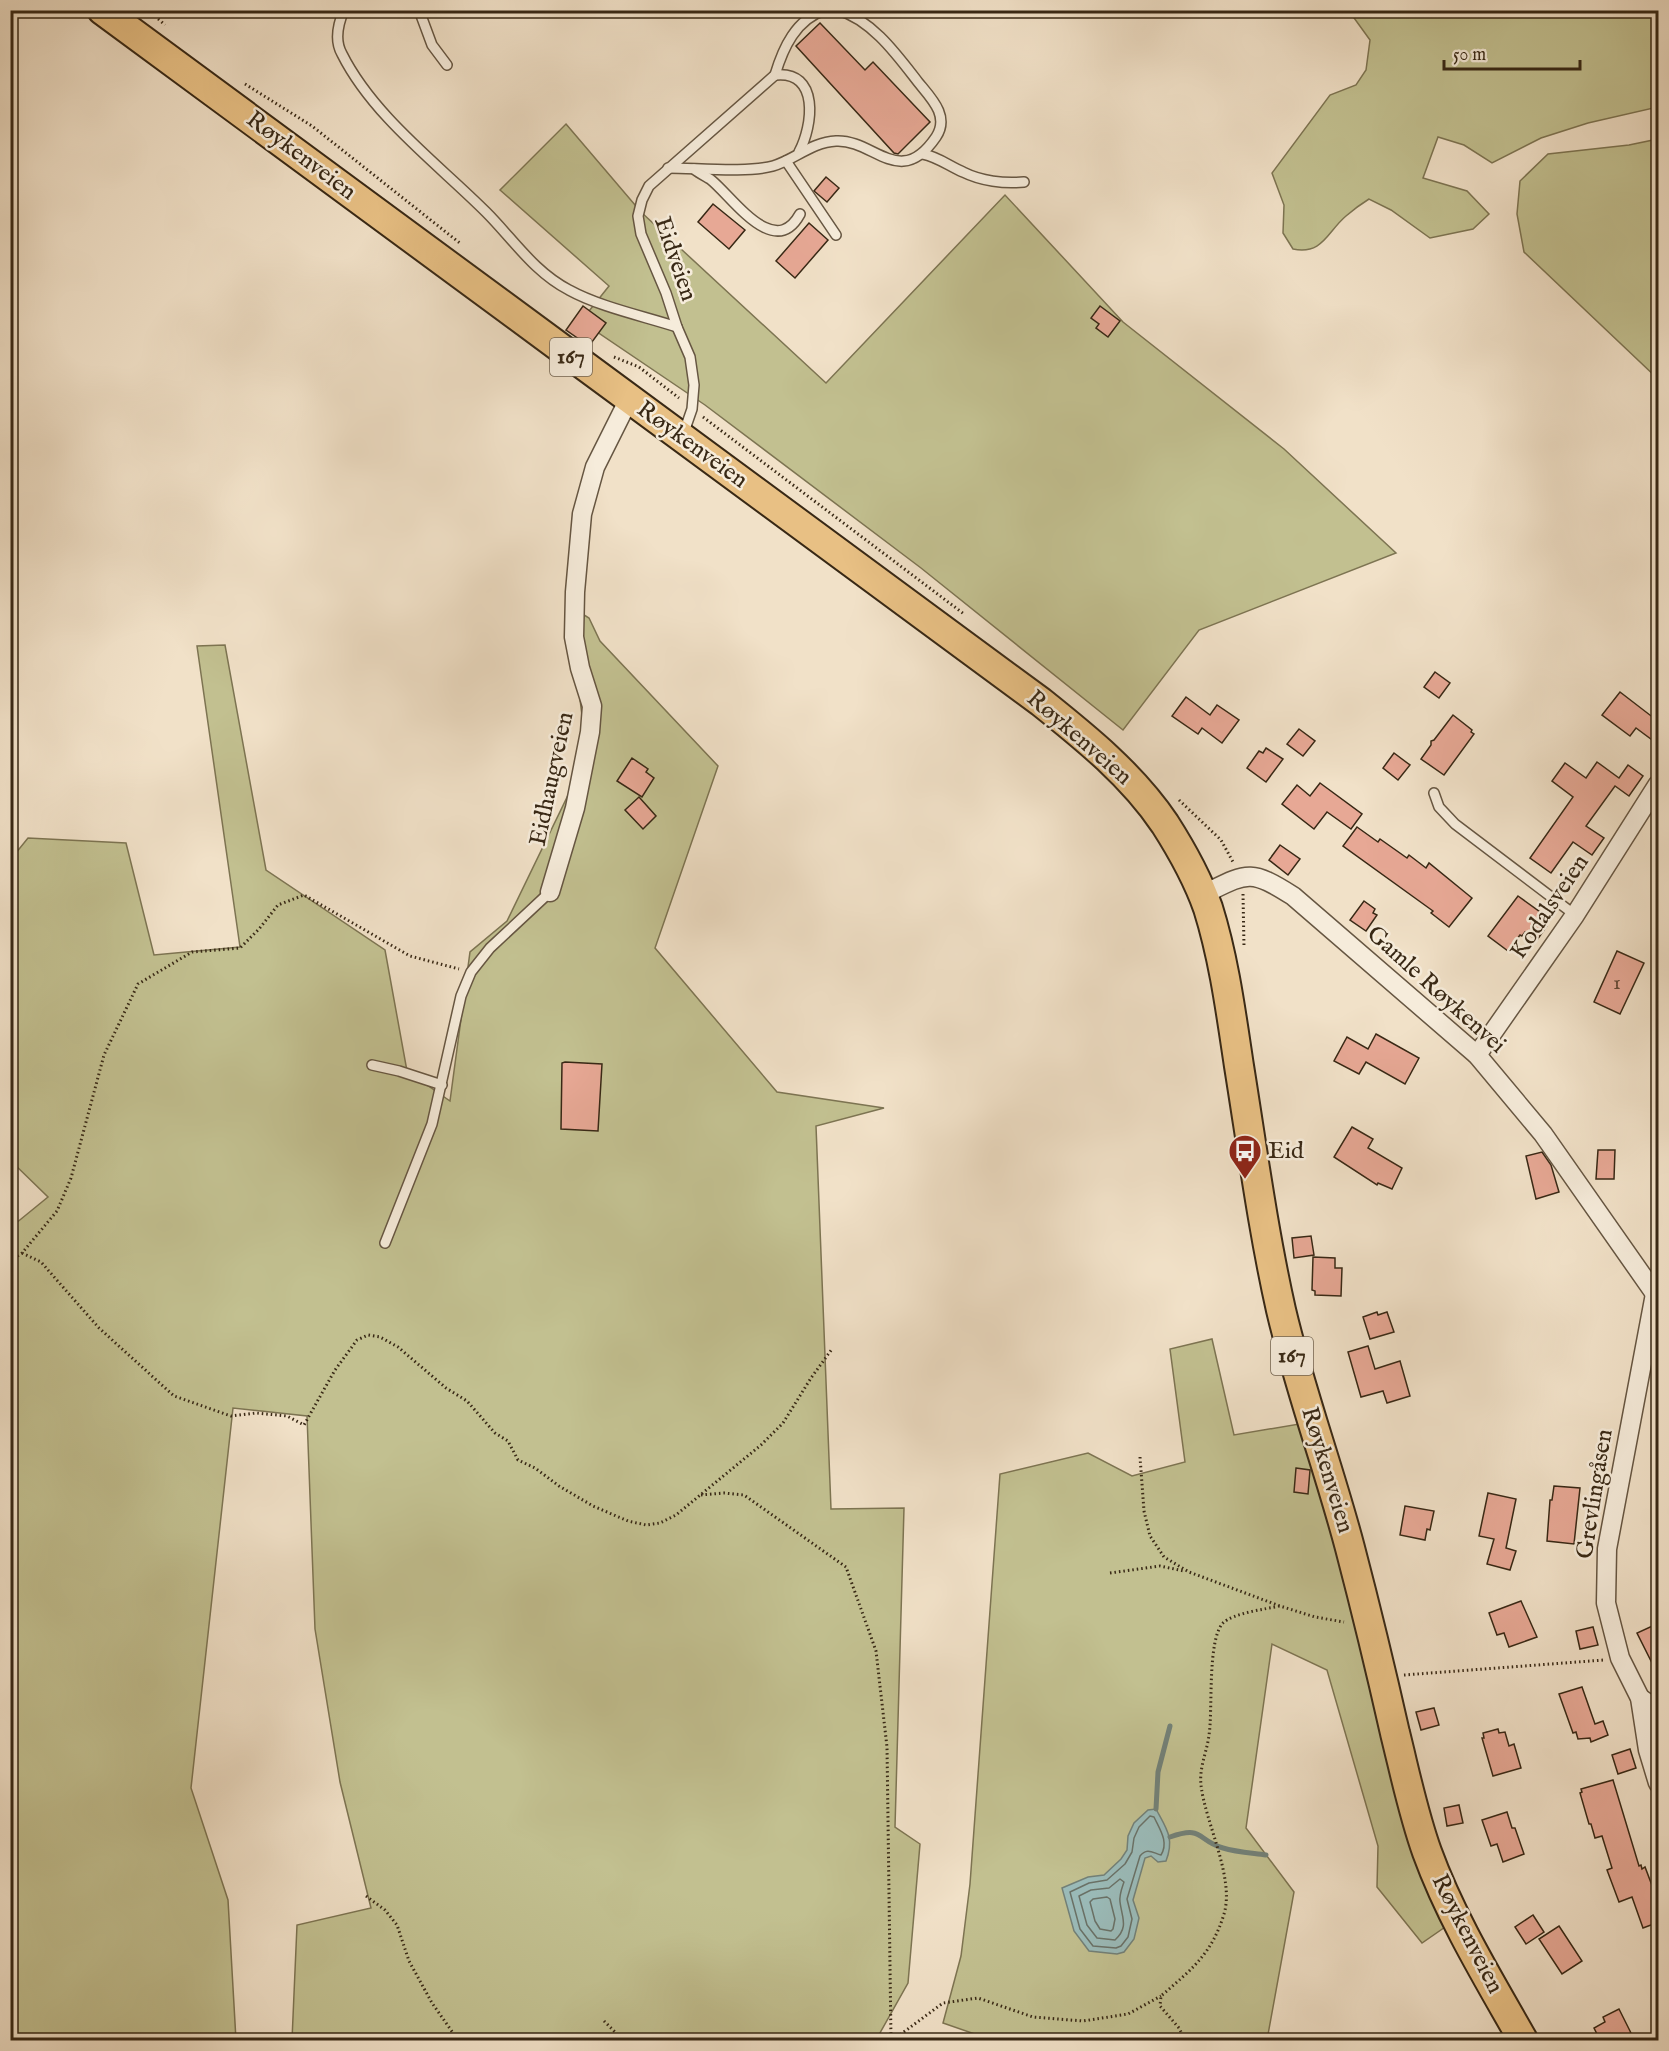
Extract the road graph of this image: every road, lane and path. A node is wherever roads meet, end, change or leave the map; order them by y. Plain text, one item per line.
1 (344, 10) edge
2 (419, 10) edge
3 (825, 10) edge
4 (838, 10) edge
5 (117, 15) edge
6 (447, 65) dead end
7 (776, 75) junction
8 (799, 152) junction
9 (923, 154) junction
10 (786, 161) junction
11 (668, 168) junction
12 (692, 168) junction
13 (1024, 182) dead end
14 (800, 214) dead end
15 (836, 235) dead end
16 (677, 327) junction
17 (629, 399) junction
18 (682, 438) junction
19 (1659, 784) edge
20 (1434, 793) dead end
21 (1173, 795) dead end
22 (1240, 877) junction
23 (550, 892) joint
24 (1202, 895) junction
25 (1575, 915) junction
26 (471, 972) junction
27 (1477, 1055) junction
28 (372, 1065) dead end
29 (442, 1085) junction
30 (385, 1243) dead end
31 (22, 1253) junction
32 (10, 1261) edge
33 (1657, 1296) edge
34 (832, 1350) dead end
35 (1140, 1457) dead end
36 (699, 1495) junction
37 (1189, 1572) junction
38 (1110, 1573) dead end
39 (1280, 1606) junction
40 (1370, 1626) junction
41 (1620, 1658) junction
42 (1397, 1676) dead end
43 (1640, 1698) junction
44 (1659, 1710) edge
45 (1659, 1783) edge
46 (366, 1896) dead end
47 (1161, 1996) junction
48 (604, 2020) dead end
49 (458, 2040) edge
50 (623, 2040) edge
51 (892, 2040) edge
52 (1185, 2040) edge
53 (1523, 2040) edge

1 - 16 lane
2 - 6 lane
3 - 7 lane
4 - 9 lane
5 - 17 main road, Røykenveien / 167
7 - 8 lane
7 - 11 lane, Eidveien
8 - 9 lane
8 - 10 lane
9 - 13 lane
10 - 12 lane
10 - 15 lane
11 - 12 lane
11 - 16 lane, Eidveien
12 - 14 lane
16 - 18 lane, Eidveien
17 - 18 main road, Røykenveien / 167
17 - 23 street, Eidhaugveien
18 - 24 main road, Røykenveien / 167
19 - 25 street, Kodalsveien
20 - 25 lane
21 - 22 path
22 - 24 street
22 - 27 street, Gamle Røykenvei
23 - 26 lane
24 - 40 main road, Røykenveien / 167
25 - 27 street, Kodalsveien
26 - 29 lane
26 - 31 path
27 - 33 street, Gamle Røykenvei
28 - 29 lane
29 - 30 lane
31 - 32 path
31 - 36 path
33 - 41 street, Grevlingåsen
34 - 36 path
35 - 37 path
36 - 51 path
37 - 38 path
37 - 39 path
39 - 40 path
39 - 47 path
40 - 53 main road, Røykenveien / 167
41 - 42 path
41 - 43 street, Grevlingåsen
43 - 44 street
43 - 45 street, Grevlingåsen
46 - 49 path
47 - 51 path
47 - 52 path
48 - 50 path

